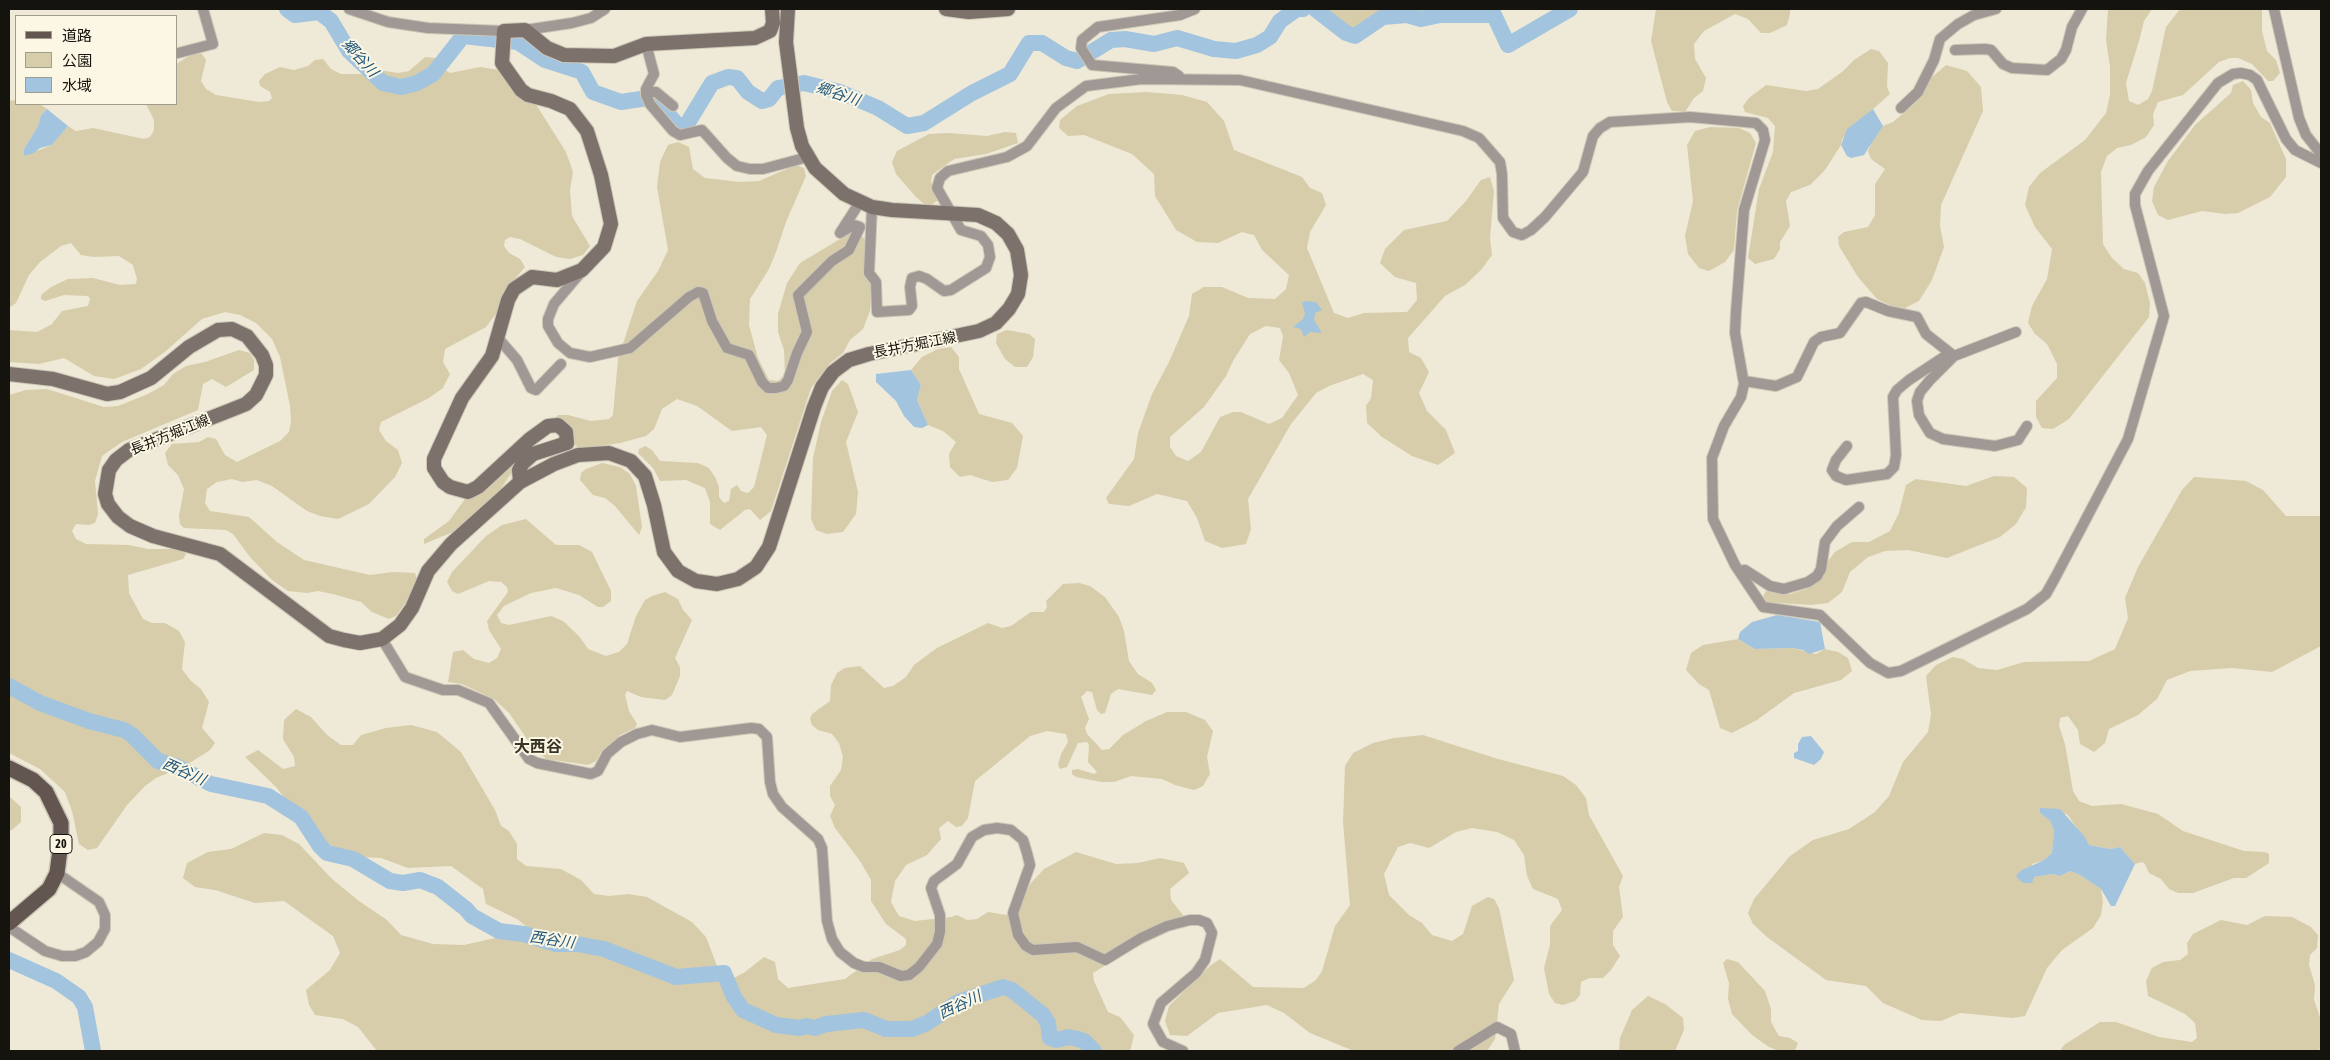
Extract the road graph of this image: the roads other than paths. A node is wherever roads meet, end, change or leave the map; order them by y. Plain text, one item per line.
1 (203, 9) edge
2 (350, 9) edge
3 (605, 9) edge
4 (772, 9) edge
5 (788, 9) edge
6 (946, 9) edge
7 (1008, 9) edge
8 (1195, 9) edge
9 (1996, 9) edge
10 (2082, 9) edge
11 (2274, 9) edge
12 (526, 30) junction
13 (504, 33) junction
14 (646, 44) junction
15 (1955, 50) dead end
16 (178, 52) dead end
17 (1185, 79) junction
18 (646, 92) junction
19 (673, 106) dead end
20 (1901, 108) dead end
21 (2321, 154) edge
22 (808, 157) junction
23 (2321, 163) edge
24 (866, 205) junction
25 (951, 213) junction
26 (582, 270) junction
27 (2016, 332) dead end
28 (498, 338) junction
29 (1952, 355) junction
30 (561, 364) dead end
31 (9, 374) edge
32 (1744, 381) junction
33 (2027, 426) dead end
34 (567, 443) junction
35 (1847, 446) dead end
36 (578, 455) junction
37 (520, 482) junction
38 (1859, 507) dead end
39 (1739, 571) junction
40 (382, 639) junction
41 (9, 768) edge
42 (57, 873) junction
43 (9, 923) edge
44 (9, 927) edge
45 (1183, 1051) edge
46 (1458, 1051) edge
47 (1515, 1051) edge

1 - 16 street
2 - 13 street
3 - 12 street
4 - 14 main road
5 - 22 main road, 長井方堀江線
6 - 7 main road
8 - 17 street
9 - 20 street
10 - 15 street
11 - 21 street
12 - 13 main road
12 - 14 main road
13 - 26 main road
14 - 18 street
17 - 25 street
17 - 32 street
18 - 19 street
18 - 22 street
22 - 24 main road, 長井方堀江線
23 - 39 street
24 - 25 main road, 長井方堀江線
24 - 25 street
24 - 26 street
25 - 36 main road, 長井方堀江線
26 - 28 main road
27 - 29 street
28 - 30 street
28 - 34 main road
29 - 32 street
29 - 33 street
29 - 35 street
31 - 40 main road, 長井方堀江線
32 - 39 street
34 - 36 main road
34 - 37 main road
36 - 37 main road, 長井方堀江線
37 - 40 main road, 長井方堀江線
38 - 39 street
40 - 45 street
41 - 42 main road, 20
42 - 43 main road, 20
42 - 44 street
46 - 47 street

